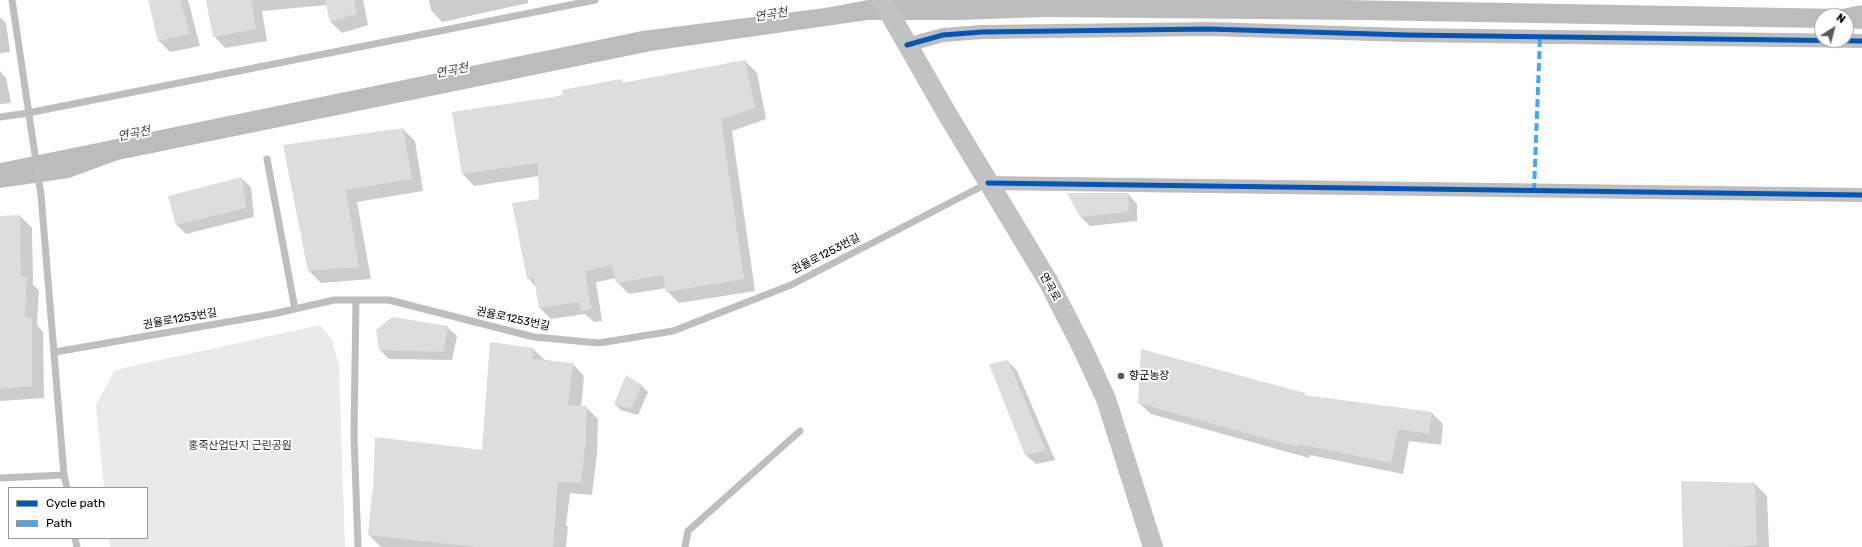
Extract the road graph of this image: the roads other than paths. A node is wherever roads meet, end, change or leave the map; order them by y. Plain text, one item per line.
1 (12, 0) edge
2 (595, 0) edge
3 (882, 0) edge
4 (1862, 41) edge
5 (907, 45) junction
6 (28, 113) junction
7 (0, 117) edge
8 (267, 159) dead end
9 (988, 183) junction
10 (1862, 195) edge
11 (356, 300) junction
12 (295, 309) junction
13 (55, 352) junction
14 (800, 431) dead end
15 (64, 475) junction
16 (0, 478) edge
17 (67, 487) edge
18 (358, 547) edge
19 (685, 547) edge
20 (1153, 547) edge

1 - 6 lane
2 - 6 lane
3 - 5 street, 연곡로
4 - 5 street
5 - 9 street, 연곡로
6 - 7 lane
6 - 13 lane
8 - 12 lane
9 - 10 street
9 - 11 lane, 권율로1253번길
9 - 20 street, 연곡로
11 - 12 lane, 권율로1253번길
11 - 18 lane
12 - 13 lane, 권율로1253번길
13 - 15 lane
14 - 19 lane
15 - 16 lane
15 - 17 lane

